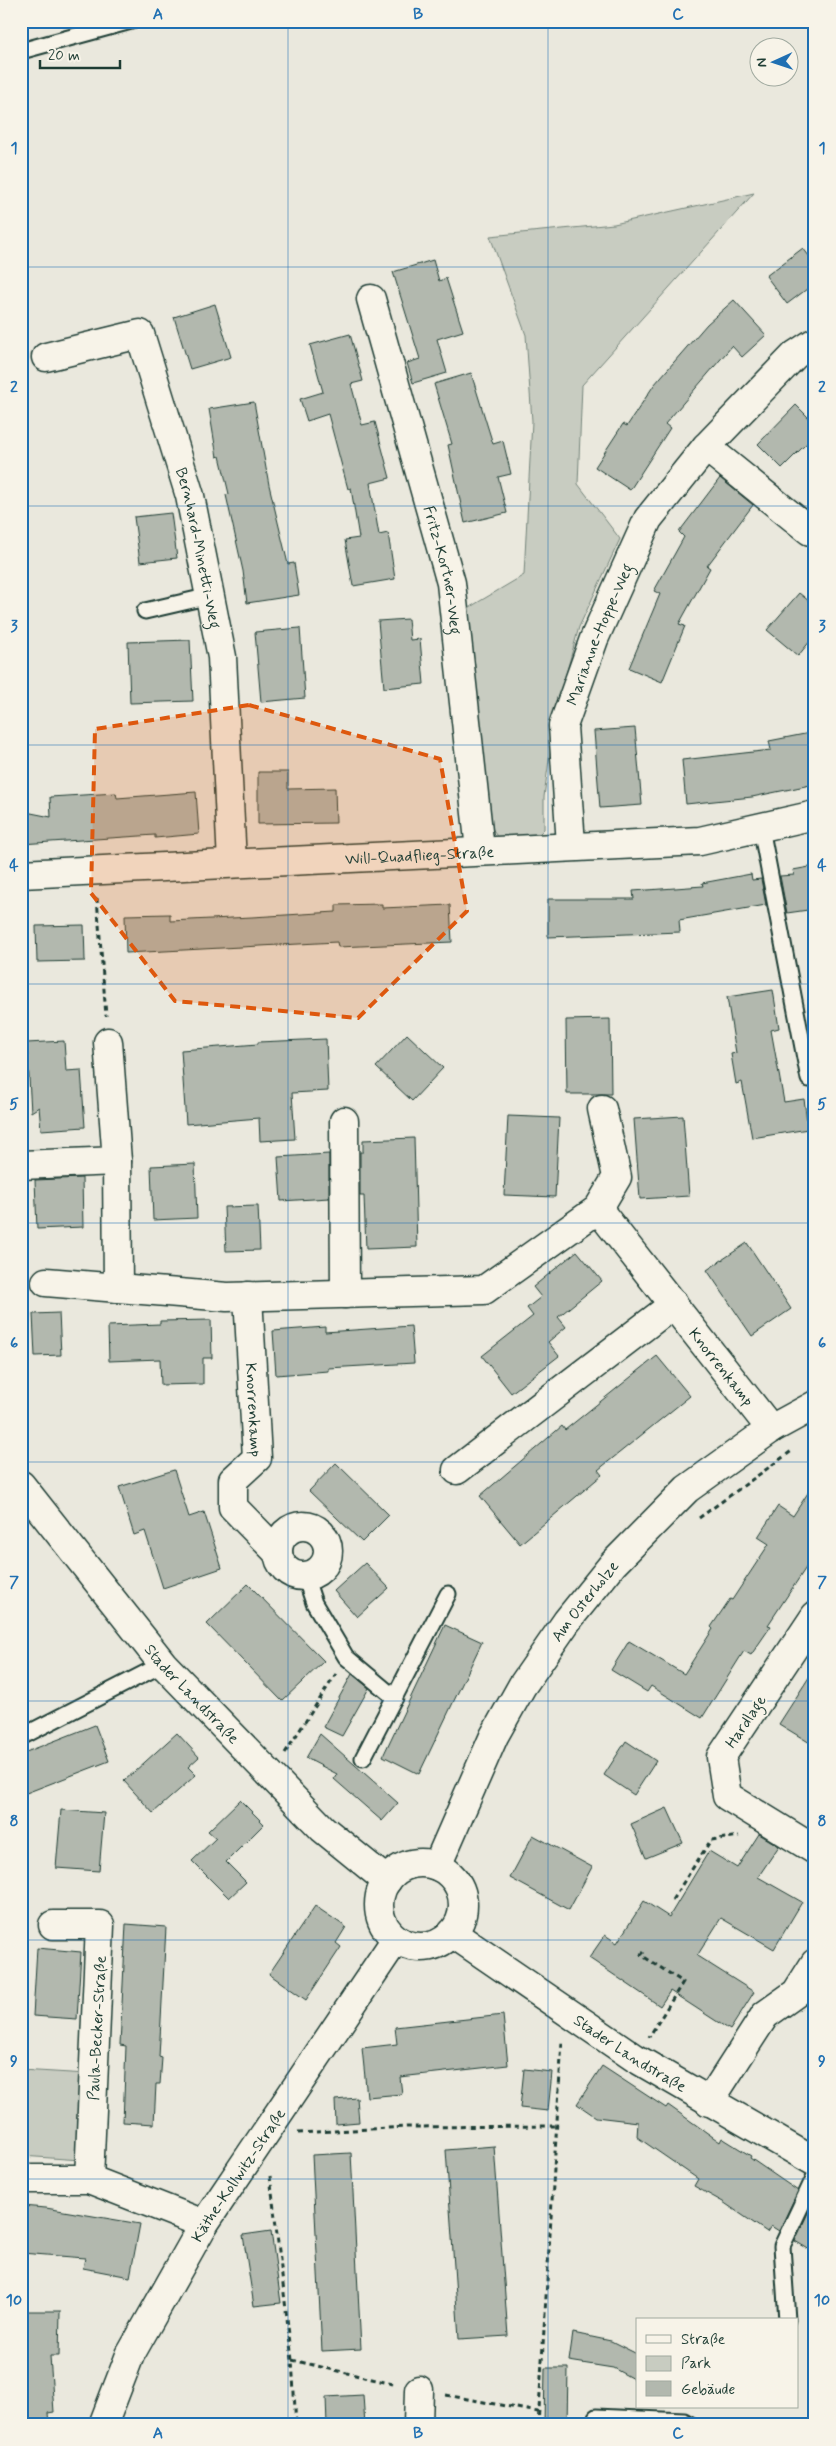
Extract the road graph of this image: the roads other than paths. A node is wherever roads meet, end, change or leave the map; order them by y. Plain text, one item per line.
1 (131, 21) edge
2 (21, 51) edge
3 (371, 299) dead end
4 (815, 342) edge
5 (46, 357) dead end
6 (706, 447) junction
7 (810, 531) dead end
8 (210, 596) junction
9 (145, 612) dead end
10 (815, 815) edge
11 (761, 828) junction
12 (570, 845) junction
13 (480, 850) junction
14 (232, 863) junction
15 (21, 874) edge
16 (108, 1042) road end
17 (809, 1079) dead end
18 (602, 1109) dead end
19 (344, 1121) dead end
20 (117, 1162) junction
21 (21, 1165) edge
22 (598, 1209) junction
23 (46, 1282) dead end
24 (118, 1288) junction
25 (345, 1294) junction
26 (248, 1296) junction
27 (674, 1304) junction
28 (815, 1405) edge
29 (771, 1428) junction
30 (457, 1470) dead end
31 (21, 1485) edge
32 (278, 1553) junction
33 (304, 1576) junction
34 (448, 1594) dead end
35 (815, 1616) edge
36 (163, 1664) junction
37 (395, 1698) junction
38 (21, 1738) edge
39 (363, 1758) dead end
40 (815, 1850) edge
41 (437, 1866) junction
42 (387, 1881) junction
43 (54, 1925) dead end
44 (452, 1933) junction
45 (396, 1939) junction
46 (815, 1963) edge
47 (709, 2102) junction
48 (815, 2162) edge
49 (815, 2176) edge
50 (21, 2179) edge
51 (89, 2179) junction
52 (204, 2224) junction
53 (787, 2318) edge
54 (419, 2390) dead end
55 (596, 2417) dead end
56 (103, 2425) edge
57 (418, 2425) edge
58 (691, 2425) edge

1 - 2 lane
3 - 13 street, Fritz-Kortner-Weg
4 - 6 street, Marianne-Hoppe-Weg
5 - 8 street, Bernhard-Minetti-Weg
6 - 7 street
6 - 12 street, Marianne-Hoppe-Weg
8 - 9 lane
8 - 14 street, Bernhard-Minetti-Weg
10 - 11 street, Will-Quadflieg-Straße
11 - 12 street, Will-Quadflieg-Straße
11 - 17 lane
12 - 13 street, Will-Quadflieg-Straße
13 - 14 street, Will-Quadflieg-Straße
14 - 15 street, Will-Quadflieg-Straße
16 - 20 street
18 - 22 street
19 - 25 street
20 - 21 street
20 - 24 street
22 - 25 street
22 - 27 street, Knorrenkamp
23 - 24 street
24 - 26 street
25 - 26 street
26 - 32 street, Knorrenkamp
27 - 29 street, Knorrenkamp
27 - 30 street
28 - 29 street, Am Osterholze
29 - 41 street, Am Osterholze
31 - 36 street, Stader Landstraße
32 - 33 street, Knorrenkamp
32 - 33 street
33 - 37 lane
34 - 37 lane
35 - 40 street, Hardlage
36 - 38 lane
36 - 42 street, Stader Landstraße
37 - 39 lane
41 - 42 street
41 - 44 street
42 - 45 street
43 - 51 street, Paula-Becker-Straße
44 - 45 street
44 - 47 street, Stader Landstraße
45 - 52 street, Käthe-Kollwitz-Straße
46 - 47 street
47 - 48 street, Stader Landstraße
49 - 53 lane
50 - 51 street
51 - 52 street
52 - 56 street, Käthe-Kollwitz-Straße
54 - 57 street
55 - 58 lane

